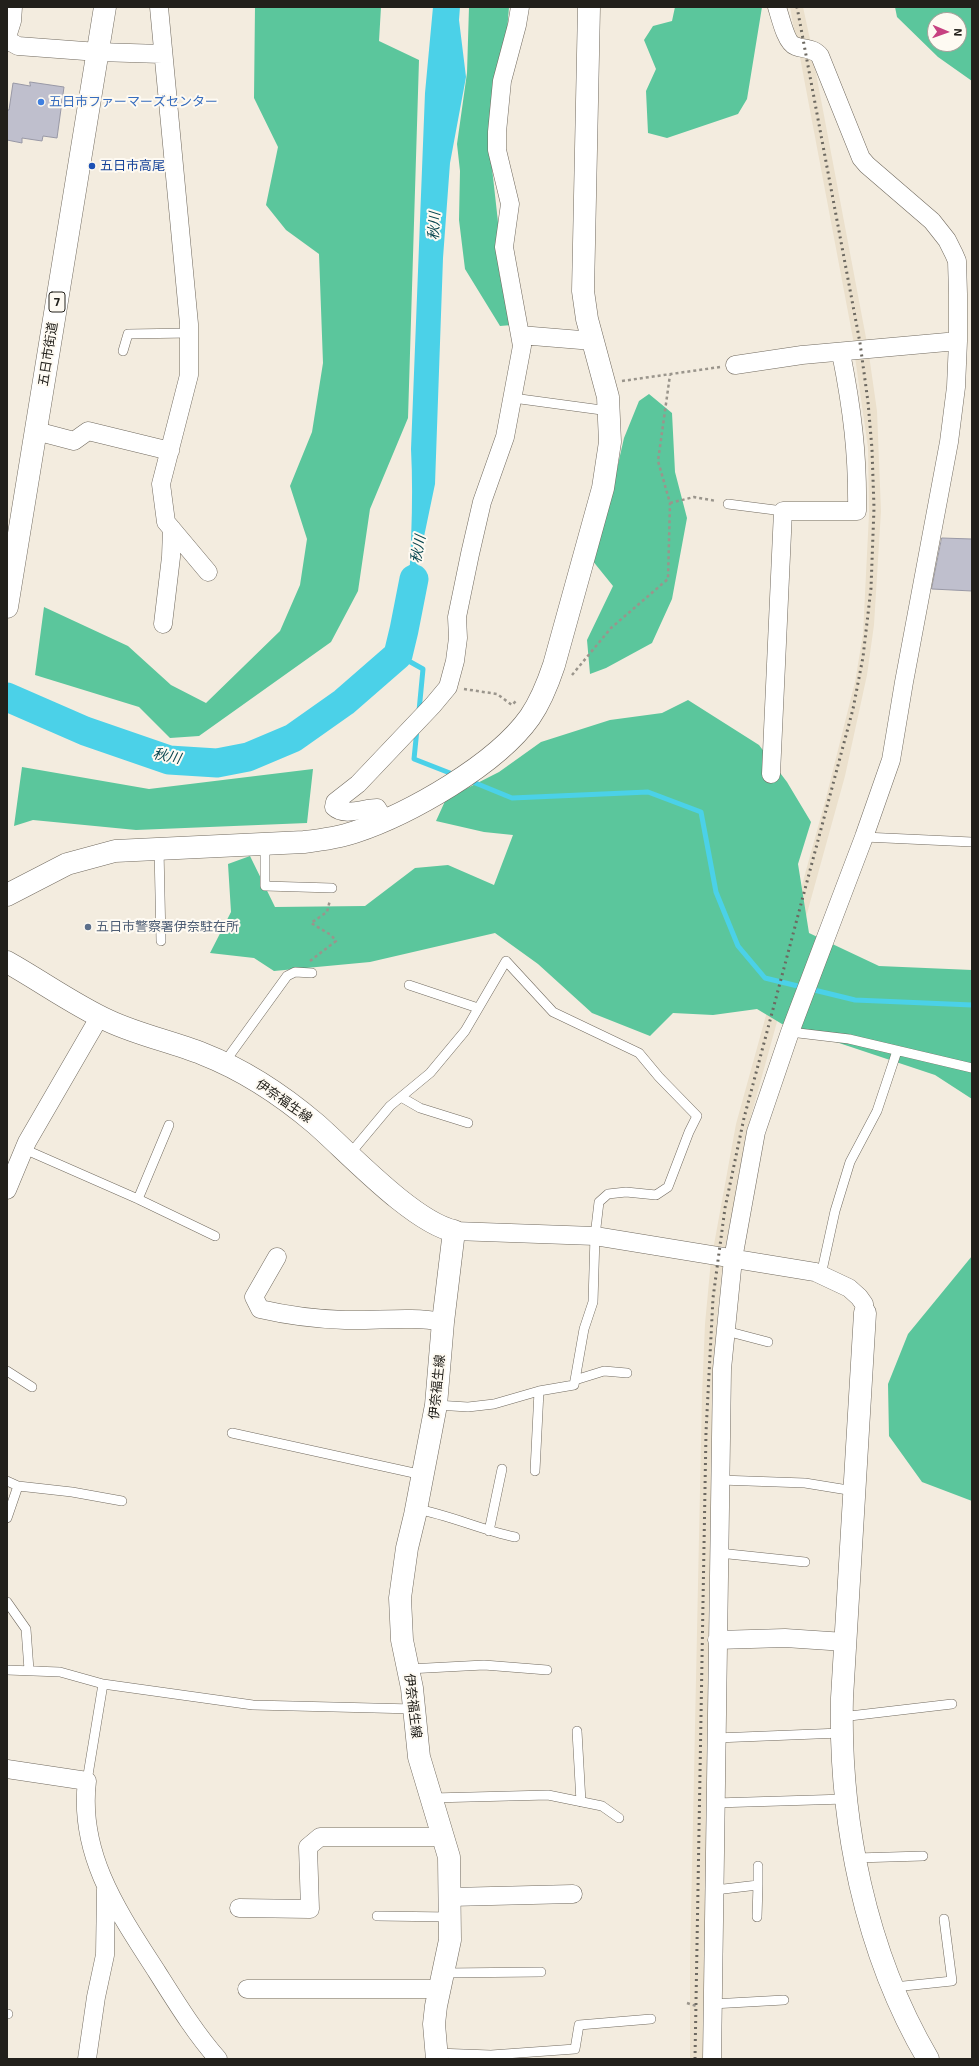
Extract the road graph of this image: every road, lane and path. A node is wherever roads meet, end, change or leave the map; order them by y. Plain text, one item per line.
1 (12, 7) edge
2 (106, 7) edge
3 (159, 7) edge
4 (520, 7) edge
5 (589, 7) edge
6 (777, 7) edge
7 (7, 39) edge
8 (98, 52) junction
9 (162, 54) junction
10 (189, 333) junction
11 (520, 335) junction
12 (593, 341) junction
13 (958, 342) junction
14 (123, 351) dead end
15 (841, 353) junction
16 (735, 365) joint
17 (670, 375) junction
18 (605, 384) junction
19 (513, 398) junction
20 (610, 411) junction
21 (36, 431) junction
22 (170, 450) junction
23 (670, 502) junction
24 (728, 504) joint
25 (783, 512) junction
26 (14, 525) edge
27 (172, 529) junction
28 (208, 572) dead end
29 (8, 602) edge
30 (163, 624) dead end
31 (548, 682) junction
32 (448, 686) junction
33 (522, 695) dead end
34 (771, 774) dead end
35 (385, 821) junction
36 (864, 837) junction
37 (972, 842) edge
38 (265, 844) junction
39 (158, 849) junction
40 (332, 888) joint
41 (7, 895) edge
42 (161, 942) dead end
43 (7, 962) edge
44 (307, 973) joint
45 (410, 985) dead end
46 (478, 1008) junction
47 (100, 1016) junction
48 (790, 1032) junction
49 (897, 1051) junction
50 (224, 1063) junction
51 (972, 1068) edge
52 (401, 1097) junction
53 (468, 1123) dead end
54 (169, 1125) dead end
55 (24, 1149) junction
56 (350, 1155) junction
57 (7, 1190) edge
58 (138, 1199) junction
59 (454, 1231) junction
60 (214, 1236) dead end
61 (595, 1236) junction
62 (277, 1257) dead end
63 (733, 1259) junction
64 (821, 1275) junction
65 (865, 1313) joint
66 (443, 1322) junction
67 (726, 1331) junction
68 (768, 1342) dead end
69 (7, 1371) edge
70 (627, 1373) dead end
71 (575, 1380) junction
72 (32, 1387) dead end
73 (539, 1391) junction
74 (436, 1405) junction
75 (232, 1433) dead end
76 (502, 1469) dead end
77 (535, 1471) dead end
78 (423, 1475) junction
79 (720, 1480) junction
80 (7, 1481) edge
81 (18, 1486) junction
82 (854, 1491) junction
83 (122, 1502) dead end
84 (416, 1509) junction
85 (7, 1518) edge
86 (489, 1531) junction
87 (515, 1537) dead end
88 (719, 1553) junction
89 (804, 1562) dead end
90 (7, 1602) edge
91 (717, 1640) junction
92 (845, 1642) junction
93 (408, 1669) junction
94 (7, 1670) edge
95 (30, 1670) junction
96 (548, 1670) dead end
97 (103, 1684) junction
98 (952, 1704) dead end
99 (414, 1709) junction
100 (841, 1725) junction
101 (577, 1732) dead end
102 (716, 1738) junction
103 (7, 1769) edge
104 (87, 1781) junction
105 (431, 1798) junction
106 (846, 1799) junction
107 (581, 1802) junction
108 (715, 1803) junction
109 (619, 1818) dead end
110 (444, 1837) junction
111 (923, 1856) dead end
112 (856, 1858) junction
113 (758, 1866) dead end
114 (758, 1885) junction
115 (106, 1888) junction
116 (714, 1890) junction
117 (573, 1894) dead end
118 (451, 1907) junction
119 (239, 1908) dead end
120 (377, 1916) dead end
121 (757, 1917) dead end
122 (944, 1919) dead end
123 (541, 1972) dead end
124 (442, 1981) junction
125 (894, 1987) junction
126 (247, 1989) dead end
127 (784, 2000) dead end
128 (712, 2004) junction
129 (651, 2019) dead end
130 (437, 2056) edge
131 (87, 2059) edge
132 (218, 2059) edge
133 (712, 2059) edge
134 (928, 2059) edge

1 - 7 street
2 - 8 street, 五日市街道 / 7
3 - 9 street
4 - 11 street
5 - 12 street
6 - 13 street
7 - 8 street
8 - 9 street
8 - 21 street, 五日市街道 / 7
9 - 10 street
10 - 14 lane
10 - 22 street
11 - 12 street
11 - 19 street
12 - 18 street
13 - 15 street
13 - 36 street
15 - 16 street
15 - 25 street
16 - 17 path
17 - 18 path
17 - 23 path
18 - 20 street
19 - 20 lane
19 - 32 street
20 - 31 street
21 - 22 street
21 - 26 street, 五日市街道 / 7
22 - 27 street
23 - 24 path
23 - 31 path
24 - 25 lane
25 - 34 street
26 - 29 street, 五日市街道 / 7
27 - 28 street
27 - 30 street
31 - 35 street
32 - 33 path
32 - 35 street
35 - 38 street
36 - 37 lane
36 - 48 street
38 - 39 street
38 - 40 lane
39 - 41 street
39 - 42 lane
40 - 44 path
43 - 47 street, 伊奈福生線
44 - 50 lane
45 - 46 lane
46 - 52 lane
46 - 61 lane
47 - 50 street, 伊奈福生線
47 - 55 street
48 - 49 lane
48 - 63 street
49 - 51 lane
49 - 64 lane
50 - 56 street, 伊奈福生線
52 - 53 lane
52 - 56 lane
54 - 58 lane
55 - 57 street
55 - 58 lane
56 - 59 street, 伊奈福生線
58 - 60 lane
59 - 61 street
59 - 66 street, 伊奈福生線
61 - 63 street
61 - 71 lane
62 - 66 street
63 - 64 street
63 - 67 street
64 - 65 street
65 - 82 street
66 - 74 street, 伊奈福生線
67 - 68 lane
67 - 79 street
69 - 72 lane
70 - 71 lane
71 - 73 lane
73 - 74 lane
73 - 77 lane
74 - 78 street, 伊奈福生線
75 - 78 lane
76 - 86 lane
78 - 84 street, 伊奈福生線
79 - 82 lane
79 - 88 street
80 - 81 lane
81 - 83 lane
81 - 85 lane
82 - 92 street
84 - 86 lane
84 - 93 street, 伊奈福生線
86 - 87 lane
88 - 89 lane
88 - 91 street
90 - 95 lane
91 - 92 street
91 - 102 street
92 - 100 street
93 - 96 lane
93 - 99 street, 伊奈福生線
94 - 95 lane
95 - 97 lane
97 - 99 lane
97 - 104 lane
98 - 100 lane
99 - 105 street, 伊奈福生線
100 - 102 lane
100 - 106 street
101 - 107 lane
102 - 108 street
103 - 104 street
104 - 115 street
105 - 107 lane
105 - 110 street, 伊奈福生線
106 - 108 lane
106 - 112 street
107 - 109 lane
108 - 116 street
110 - 118 street, 伊奈福生線
110 - 119 street
111 - 112 lane
112 - 125 street
113 - 114 lane
114 - 116 lane
114 - 121 lane
115 - 131 street
115 - 132 street
116 - 128 street
117 - 118 street
118 - 120 lane
118 - 124 street, 伊奈福生線
122 - 125 lane
123 - 124 lane
124 - 126 street
124 - 130 street, 伊奈福生線
125 - 134 street
127 - 128 lane
128 - 133 street
129 - 130 lane

